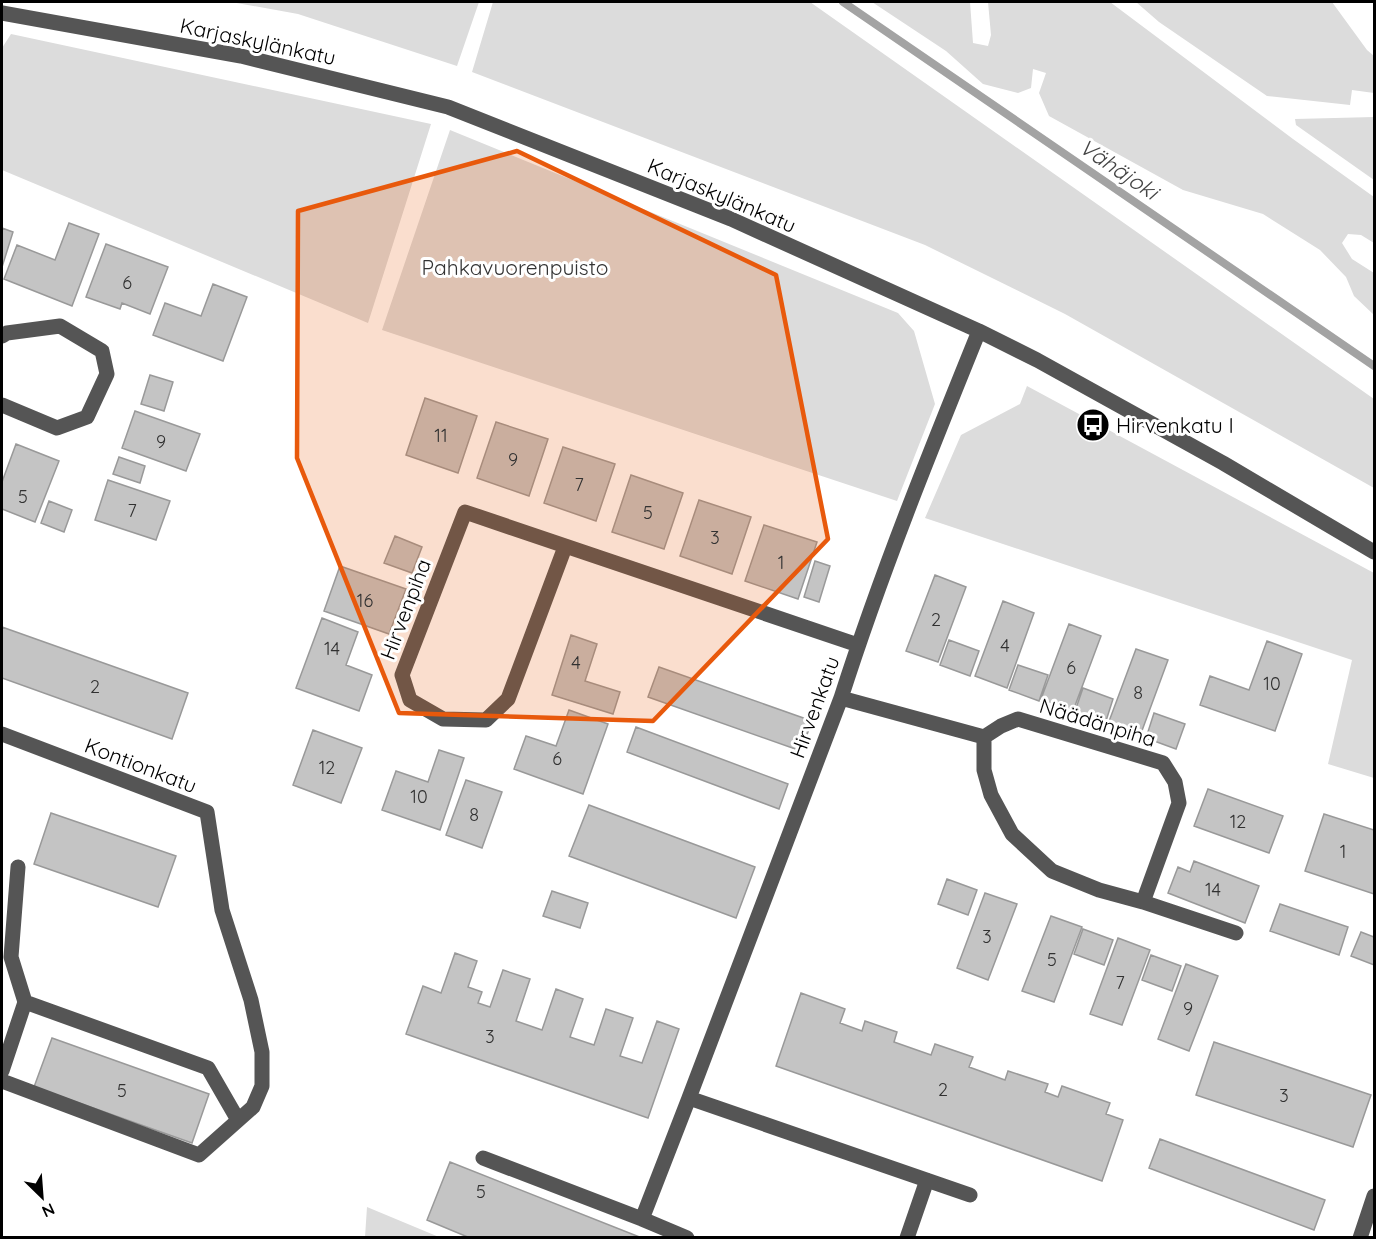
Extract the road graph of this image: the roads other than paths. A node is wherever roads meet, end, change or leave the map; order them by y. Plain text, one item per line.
1 (2, 14) edge
2 (979, 331) junction
3 (2, 336) edge
4 (2, 405) edge
5 (565, 547) junction
6 (1374, 552) edge
7 (858, 645) junction
8 (841, 698) junction
9 (2, 734) edge
10 (984, 737) junction
11 (18, 867) dead end
12 (1143, 902) junction
13 (1236, 933) dead end
14 (26, 1002) junction
15 (2, 1071) edge
16 (2, 1081) edge
17 (689, 1098) junction
18 (238, 1120) junction
19 (483, 1158) dead end
20 (927, 1180) junction
21 (970, 1195) dead end
22 (1374, 1196) edge
23 (642, 1219) junction
24 (687, 1238) edge
25 (907, 1238) edge
26 (1360, 1238) edge

1 - 2 street, Karjaskylänkatu
2 - 6 street, Karjaskylänkatu
2 - 7 street, Hirvenkatu
3 - 4 street
5 - 5 street, Hirvenpiha
5 - 7 street, Hirvenpiha
7 - 8 street, Hirvenkatu
8 - 10 street
8 - 17 street, Hirvenkatu
9 - 18 street, Kontionkatu
10 - 12 street
10 - 12 street, Näädänpiha
11 - 14 street
12 - 13 street
14 - 15 street
14 - 18 street
16 - 18 street
17 - 20 street
17 - 23 street, Hirvenkatu
19 - 23 street
20 - 21 street
20 - 25 street
22 - 26 street
23 - 24 street

